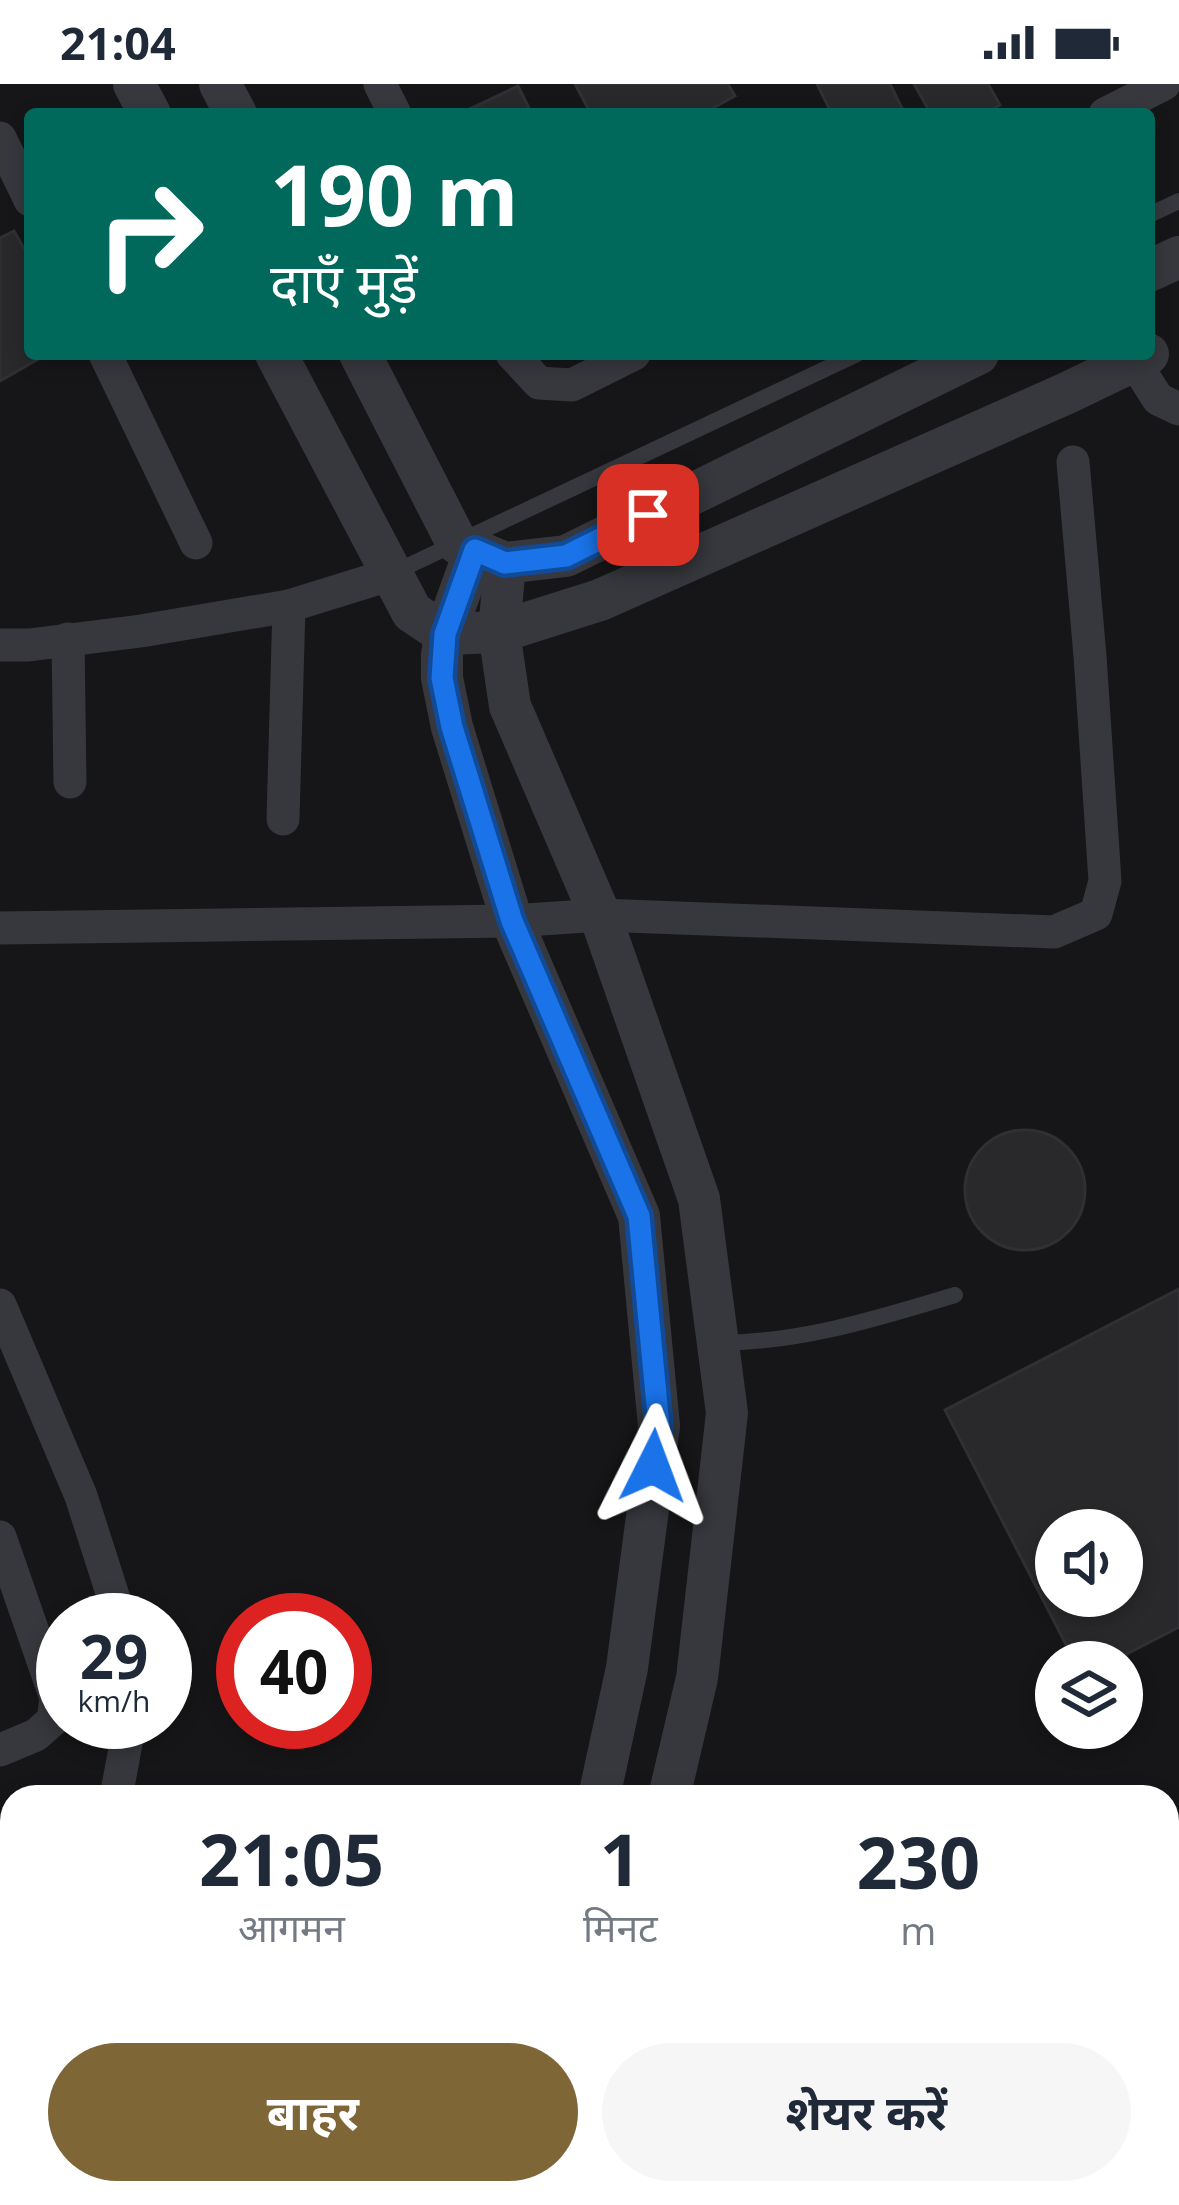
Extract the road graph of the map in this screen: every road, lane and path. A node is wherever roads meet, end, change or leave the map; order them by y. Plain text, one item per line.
1 (1164, 84) edge
2 (1118, 108) edge
3 (0, 138) edge
4 (24, 188) edge
5 (107, 360) edge
6 (279, 360) edge
7 (364, 360) edge
8 (518, 360) edge
9 (622, 360) edge
10 (846, 360) edge
11 (966, 360) edge
12 (1135, 360) edge
13 (1145, 360) edge
14 (1179, 409) edge
15 (1073, 462) dead end
16 (196, 543) dead end
17 (479, 552) junction
18 (392, 574) junction
19 (289, 606) junction
20 (499, 632) junction
21 (445, 634) junction
22 (68, 640) junction
23 (0, 645) edge
24 (70, 782) dead end
25 (283, 818) dead end
26 (600, 915) junction
27 (512, 921) junction
28 (0, 928) edge
29 (955, 1294) dead end
30 (0, 1305) edge
31 (718, 1343) junction
32 (0, 1537) edge
33 (6, 1578) edge
34 (113, 1593) edge
35 (125, 1749) edge
36 (0, 1750) edge
37 (118, 1785) edge
38 (602, 1785) edge
39 (672, 1785) edge

1 - 2 street
3 - 4 street
5 - 16 street
6 - 18 street
7 - 17 street
8 - 9 street
10 - 17 lane
11 - 17 street
12 - 20 street
13 - 14 street
15 - 26 street
17 - 18 lane
17 - 20 street
17 - 21 street
18 - 19 street
18 - 21 street
19 - 22 street
19 - 25 street
20 - 21 street
20 - 26 street
21 - 27 street
22 - 23 street
22 - 24 street
26 - 27 street
26 - 31 street
27 - 28 street
27 - 38 street
29 - 31 lane
30 - 34 street
31 - 39 street
32 - 33 street
33 - 36 street
35 - 37 street

